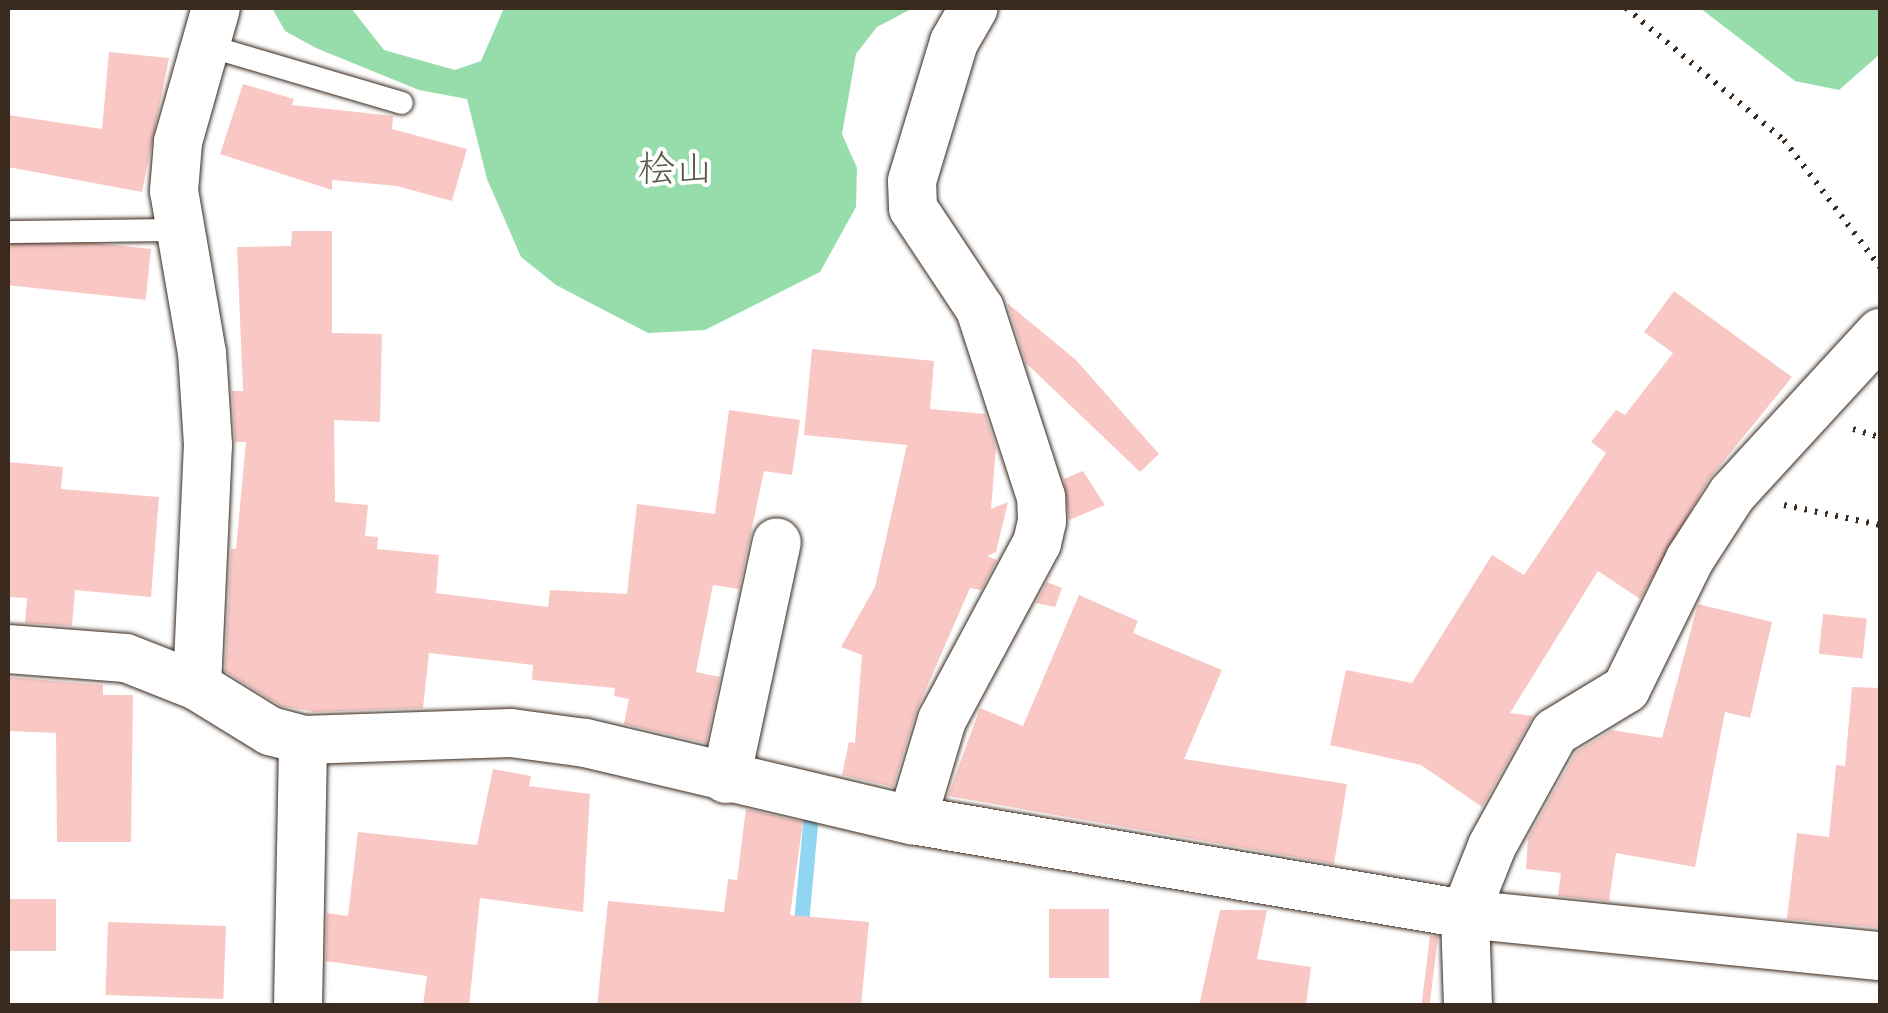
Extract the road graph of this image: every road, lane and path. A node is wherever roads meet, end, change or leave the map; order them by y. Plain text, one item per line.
1 (974, 8) edge
2 (1626, 8) edge
3 (210, 26) edge
4 (402, 102) dead end
5 (181, 230) junction
6 (8, 232) edge
7 (1880, 267) edge
8 (1880, 333) edge
9 (1732, 494) junction
10 (1880, 525) edge
11 (777, 542) dead end
12 (8, 649) edge
13 (197, 686) junction
14 (303, 740) junction
15 (726, 778) junction
16 (912, 820) junction
17 (1465, 914) junction
18 (1880, 956) edge
19 (298, 1006) edge
20 (1468, 1006) edge

1 - 16 street
2 - 7 path
3 - 4 lane
3 - 5 street
5 - 6 lane
5 - 13 street
8 - 9 street
9 - 10 path
9 - 17 street
11 - 15 street
12 - 13 street
13 - 14 street
14 - 15 street
14 - 19 street
15 - 16 street
16 - 17 street
17 - 18 street
17 - 20 street

